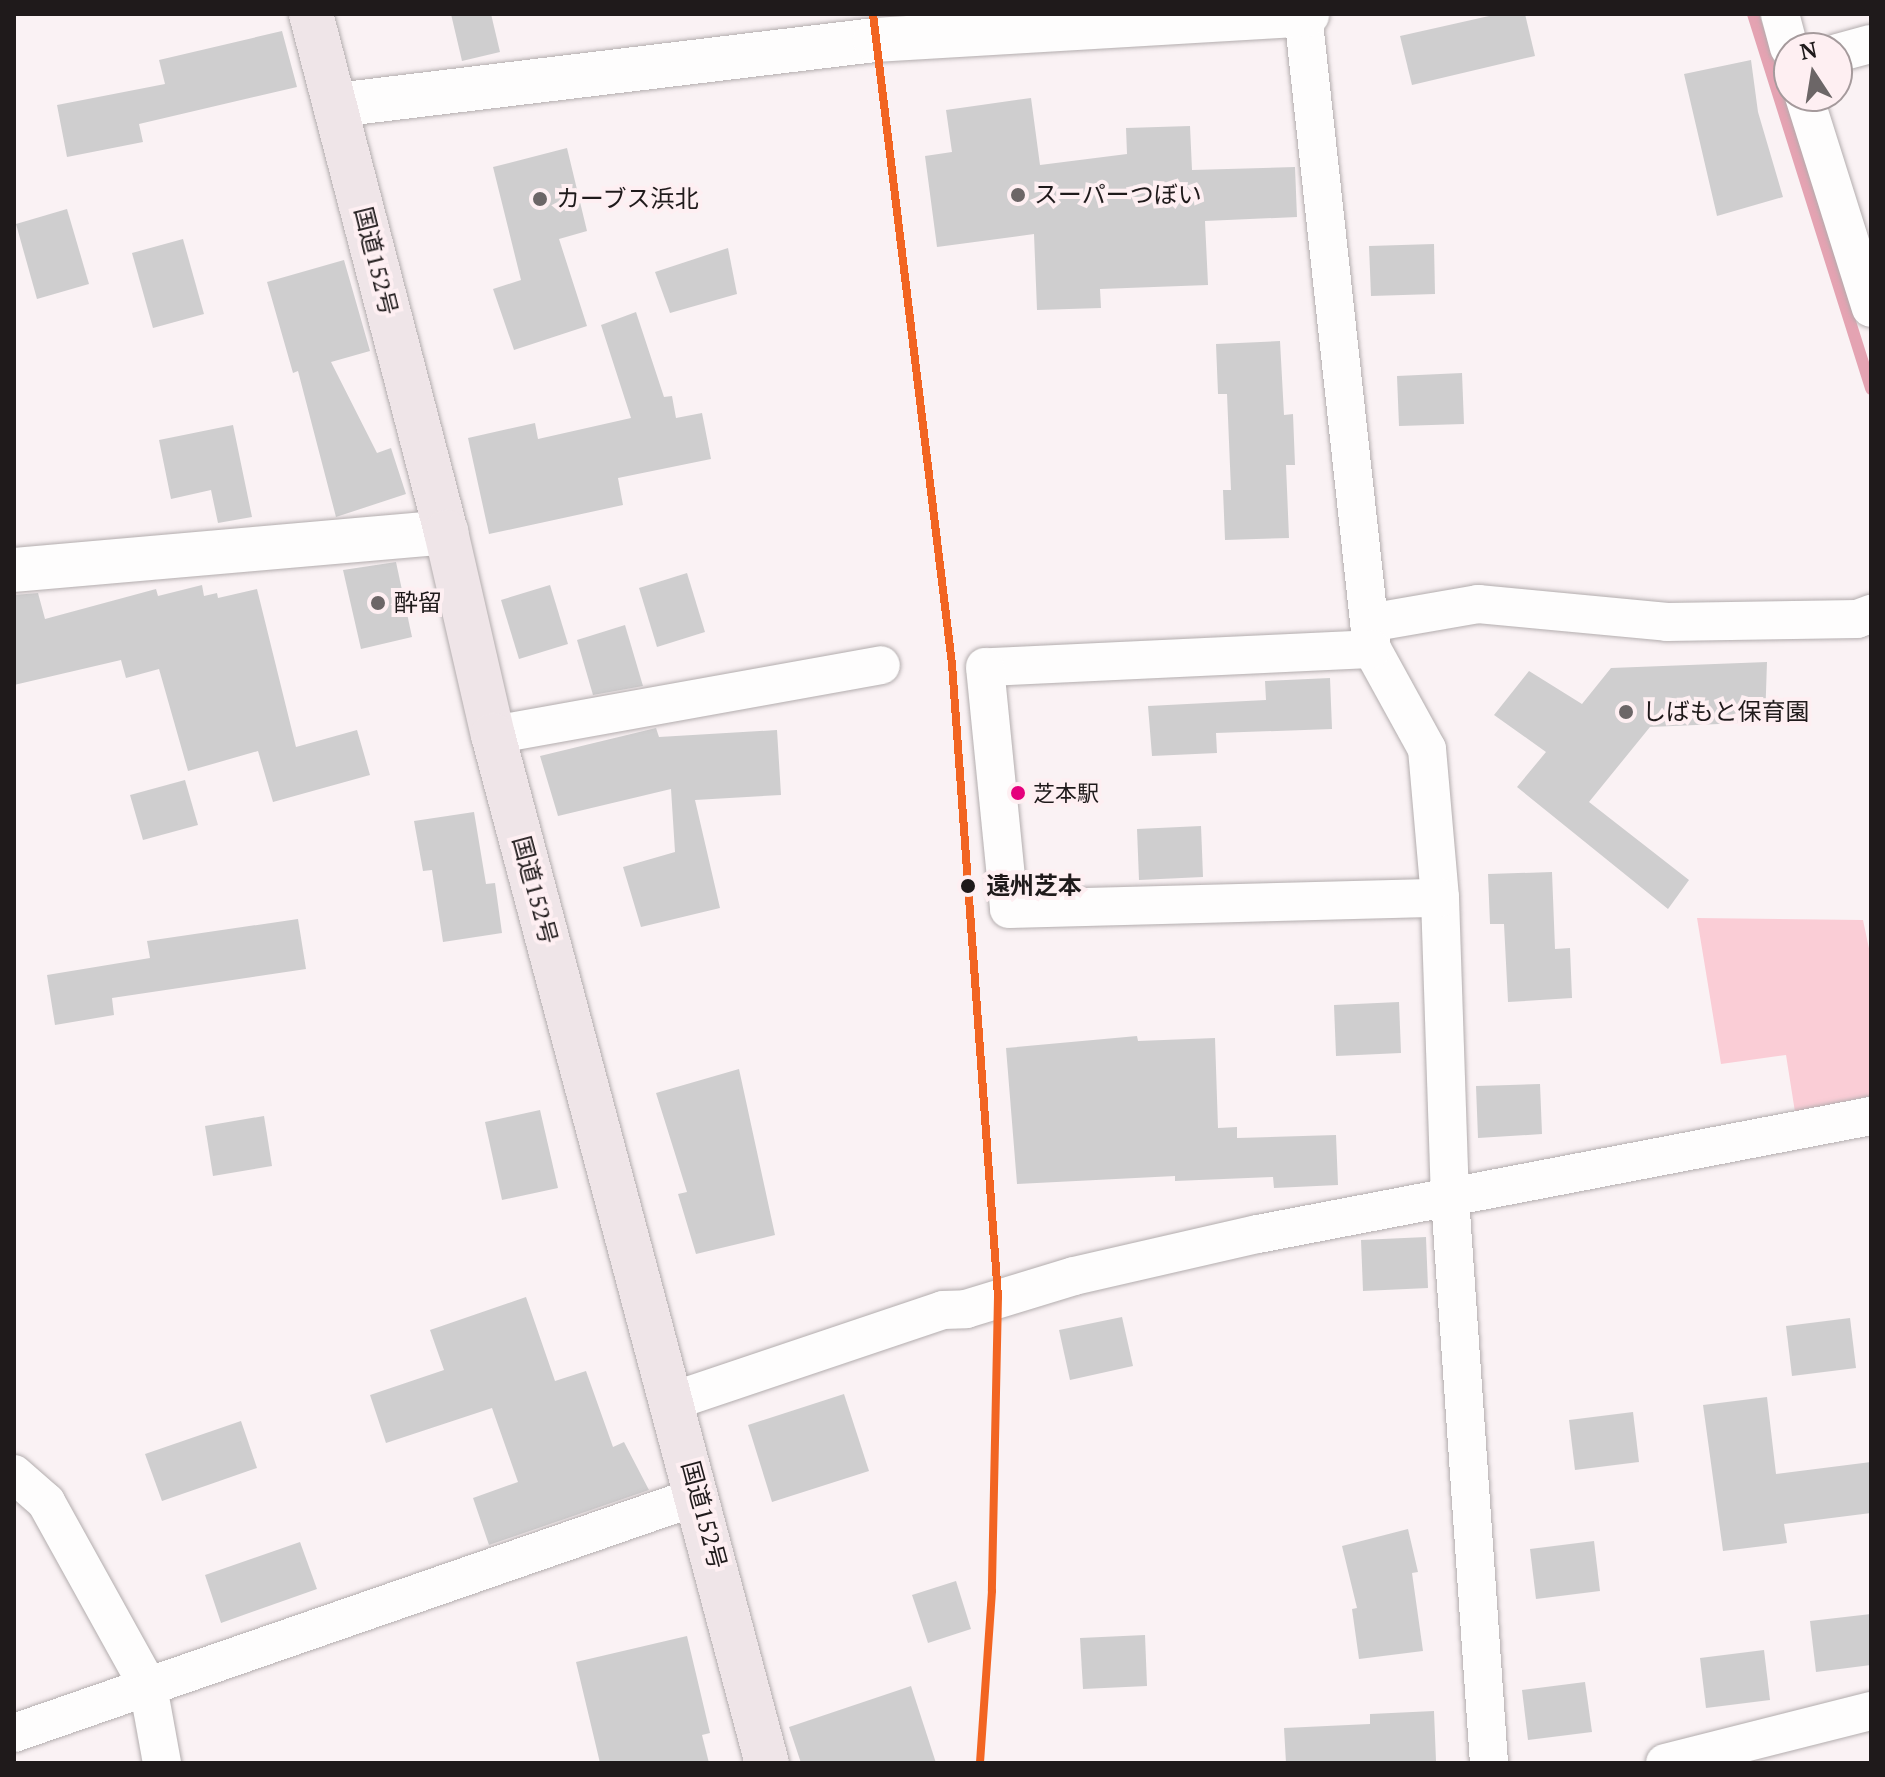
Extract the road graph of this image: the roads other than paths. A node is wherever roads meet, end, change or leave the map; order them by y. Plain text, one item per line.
1 (311, 14) edge
2 (1304, 14) edge
3 (337, 105) junction
4 (1810, 112) edge
5 (1861, 243) edge
6 (1871, 308) edge
7 (446, 532) junction
8 (14, 570) edge
9 (1871, 614) edge
10 (1370, 636) junction
11 (881, 665) dead end
12 (493, 735) junction
13 (1440, 898) junction
14 (1871, 1116) edge
15 (1450, 1198) junction
16 (673, 1401) junction
17 (14, 1474) edge
18 (698, 1496) junction
19 (148, 1686) junction
20 (1871, 1711) edge
21 (14, 1733) edge
22 (162, 1763) edge
23 (767, 1763) edge
24 (1489, 1763) edge
25 (1665, 1763) edge

1 - 3 highway, 国道152号
2 - 3 street
2 - 10 street
3 - 7 highway, 国道152号
4 - 5 street
5 - 6 street
7 - 8 street
7 - 12 highway, 国道152号
9 - 10 street
10 - 13 street
10 - 13 street
11 - 12 street
12 - 16 highway, 国道152号
13 - 15 street
14 - 15 street
15 - 16 street
15 - 24 street
16 - 18 highway, 国道152号
17 - 19 street
18 - 19 street
18 - 23 highway, 国道152号
19 - 21 street
19 - 22 street
20 - 25 street

